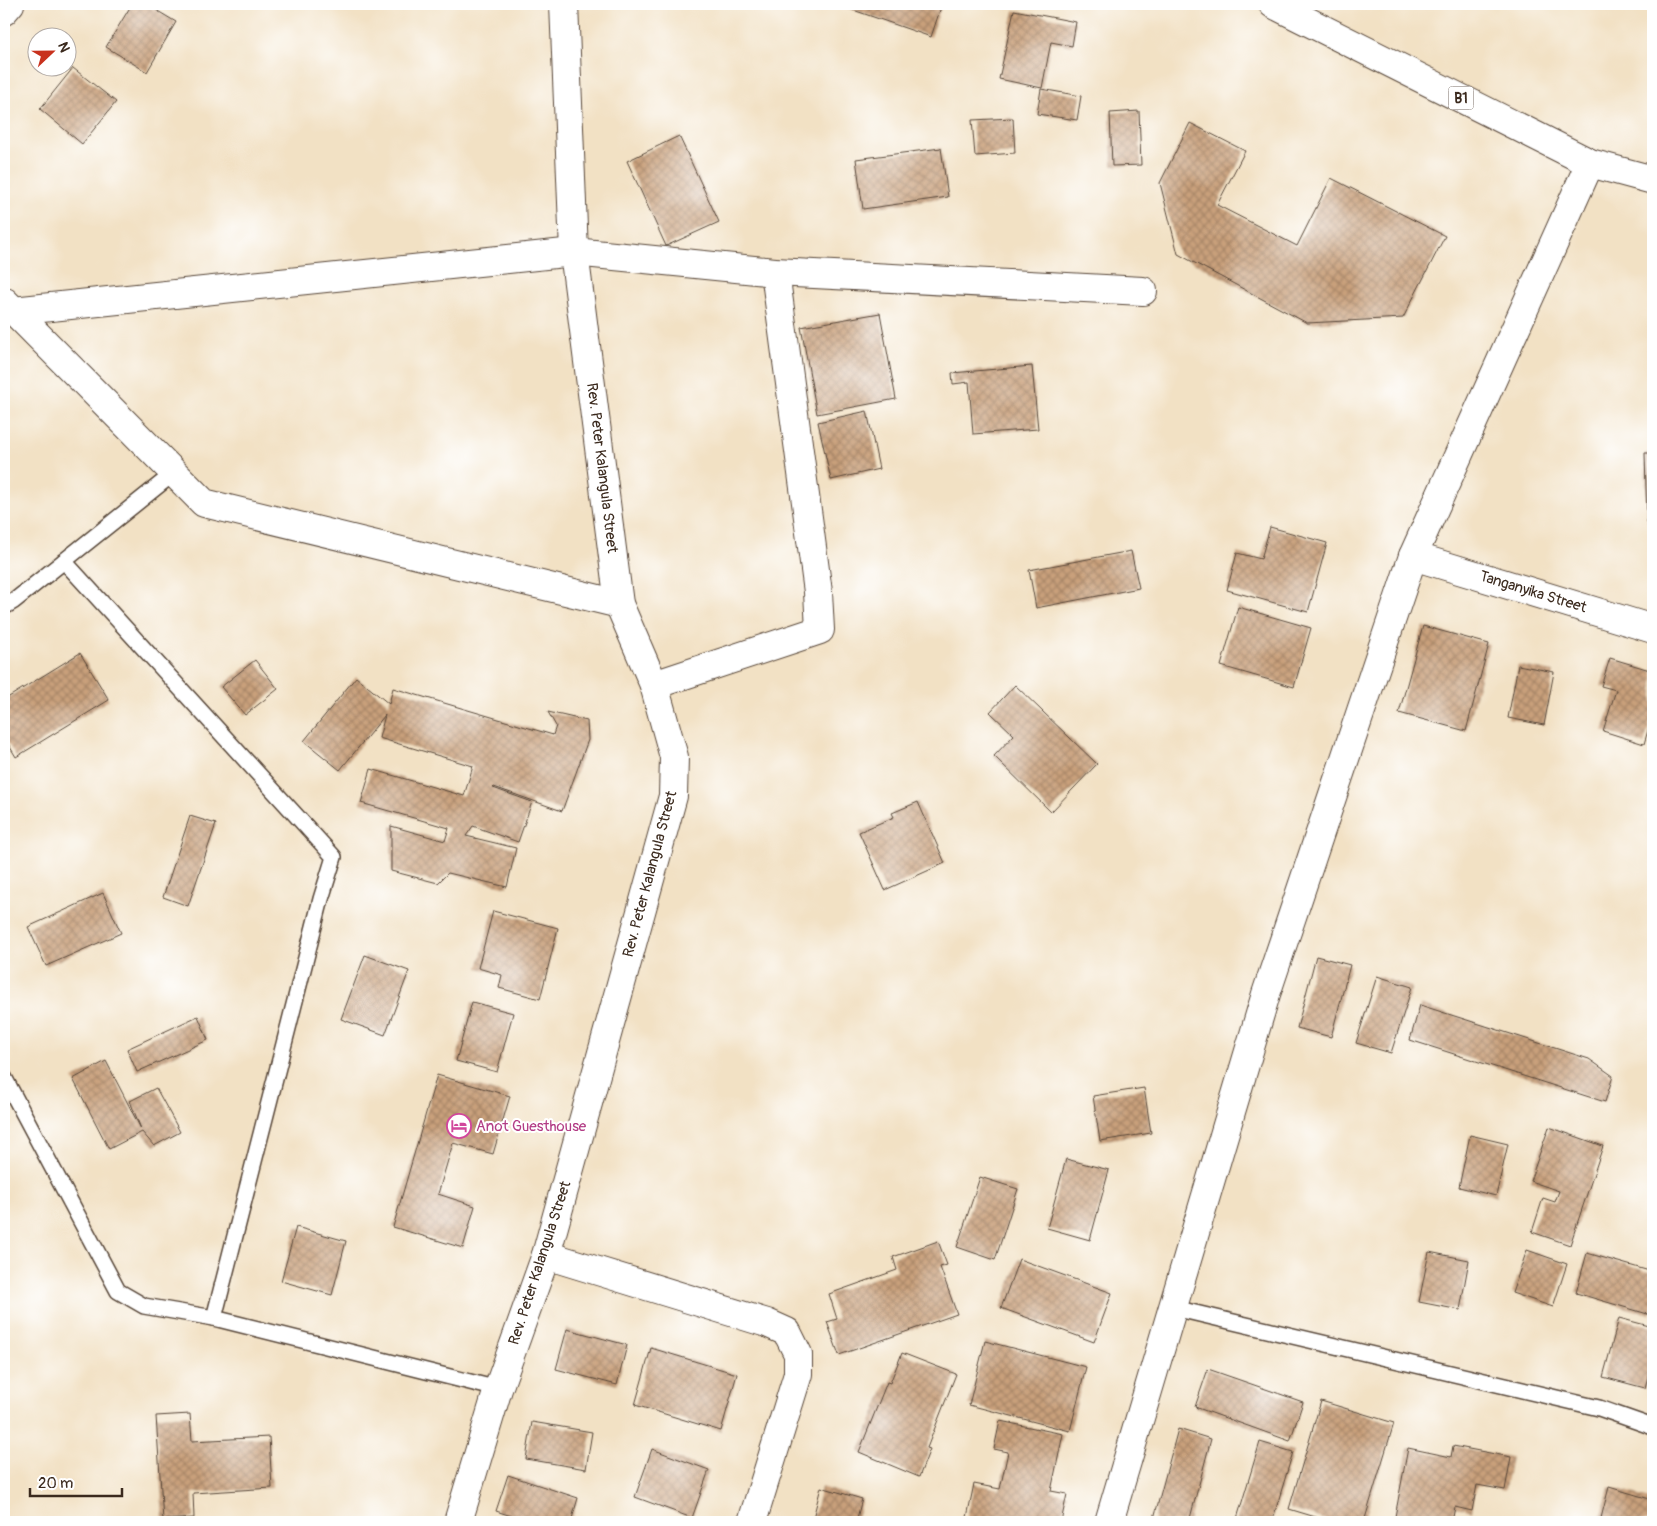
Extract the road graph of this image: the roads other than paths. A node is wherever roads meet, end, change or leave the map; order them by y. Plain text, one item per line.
1 (10, 4) edge
2 (564, 4) edge
3 (1273, 4) edge
4 (4, 11) edge
5 (1590, 163) junction
6 (1653, 180) edge
7 (574, 252) junction
8 (775, 272) junction
9 (1142, 291) dead end
10 (8, 306) edge
11 (174, 473) junction
12 (1413, 556) junction
13 (64, 561) junction
14 (619, 604) junction
15 (4, 607) edge
16 (1653, 629) edge
17 (654, 685) junction
18 (4, 1077) edge
19 (546, 1255) junction
20 (1174, 1308) junction
21 (214, 1318) junction
22 (498, 1389) junction
23 (1653, 1427) edge
24 (458, 1522) edge
25 (752, 1522) edge
26 (1109, 1522) edge

1 - 4 street
2 - 7 street, Rev. Peter Kalangula Street
3 - 5 street, B1
5 - 6 street, B1
5 - 12 street
7 - 8 street
7 - 10 street
7 - 14 street, Rev. Peter Kalangula Street
8 - 9 street
8 - 17 street
10 - 11 street
11 - 13 lane
11 - 14 street
12 - 16 street, Tanganyika Street
12 - 20 street
13 - 15 lane
13 - 21 lane
14 - 17 street, Rev. Peter Kalangula Street
17 - 19 street, Rev. Peter Kalangula Street
18 - 21 lane
19 - 22 street, Rev. Peter Kalangula Street
19 - 25 street
20 - 23 lane
20 - 26 street
21 - 22 lane
22 - 24 street, Rev. Peter Kalangula Street

